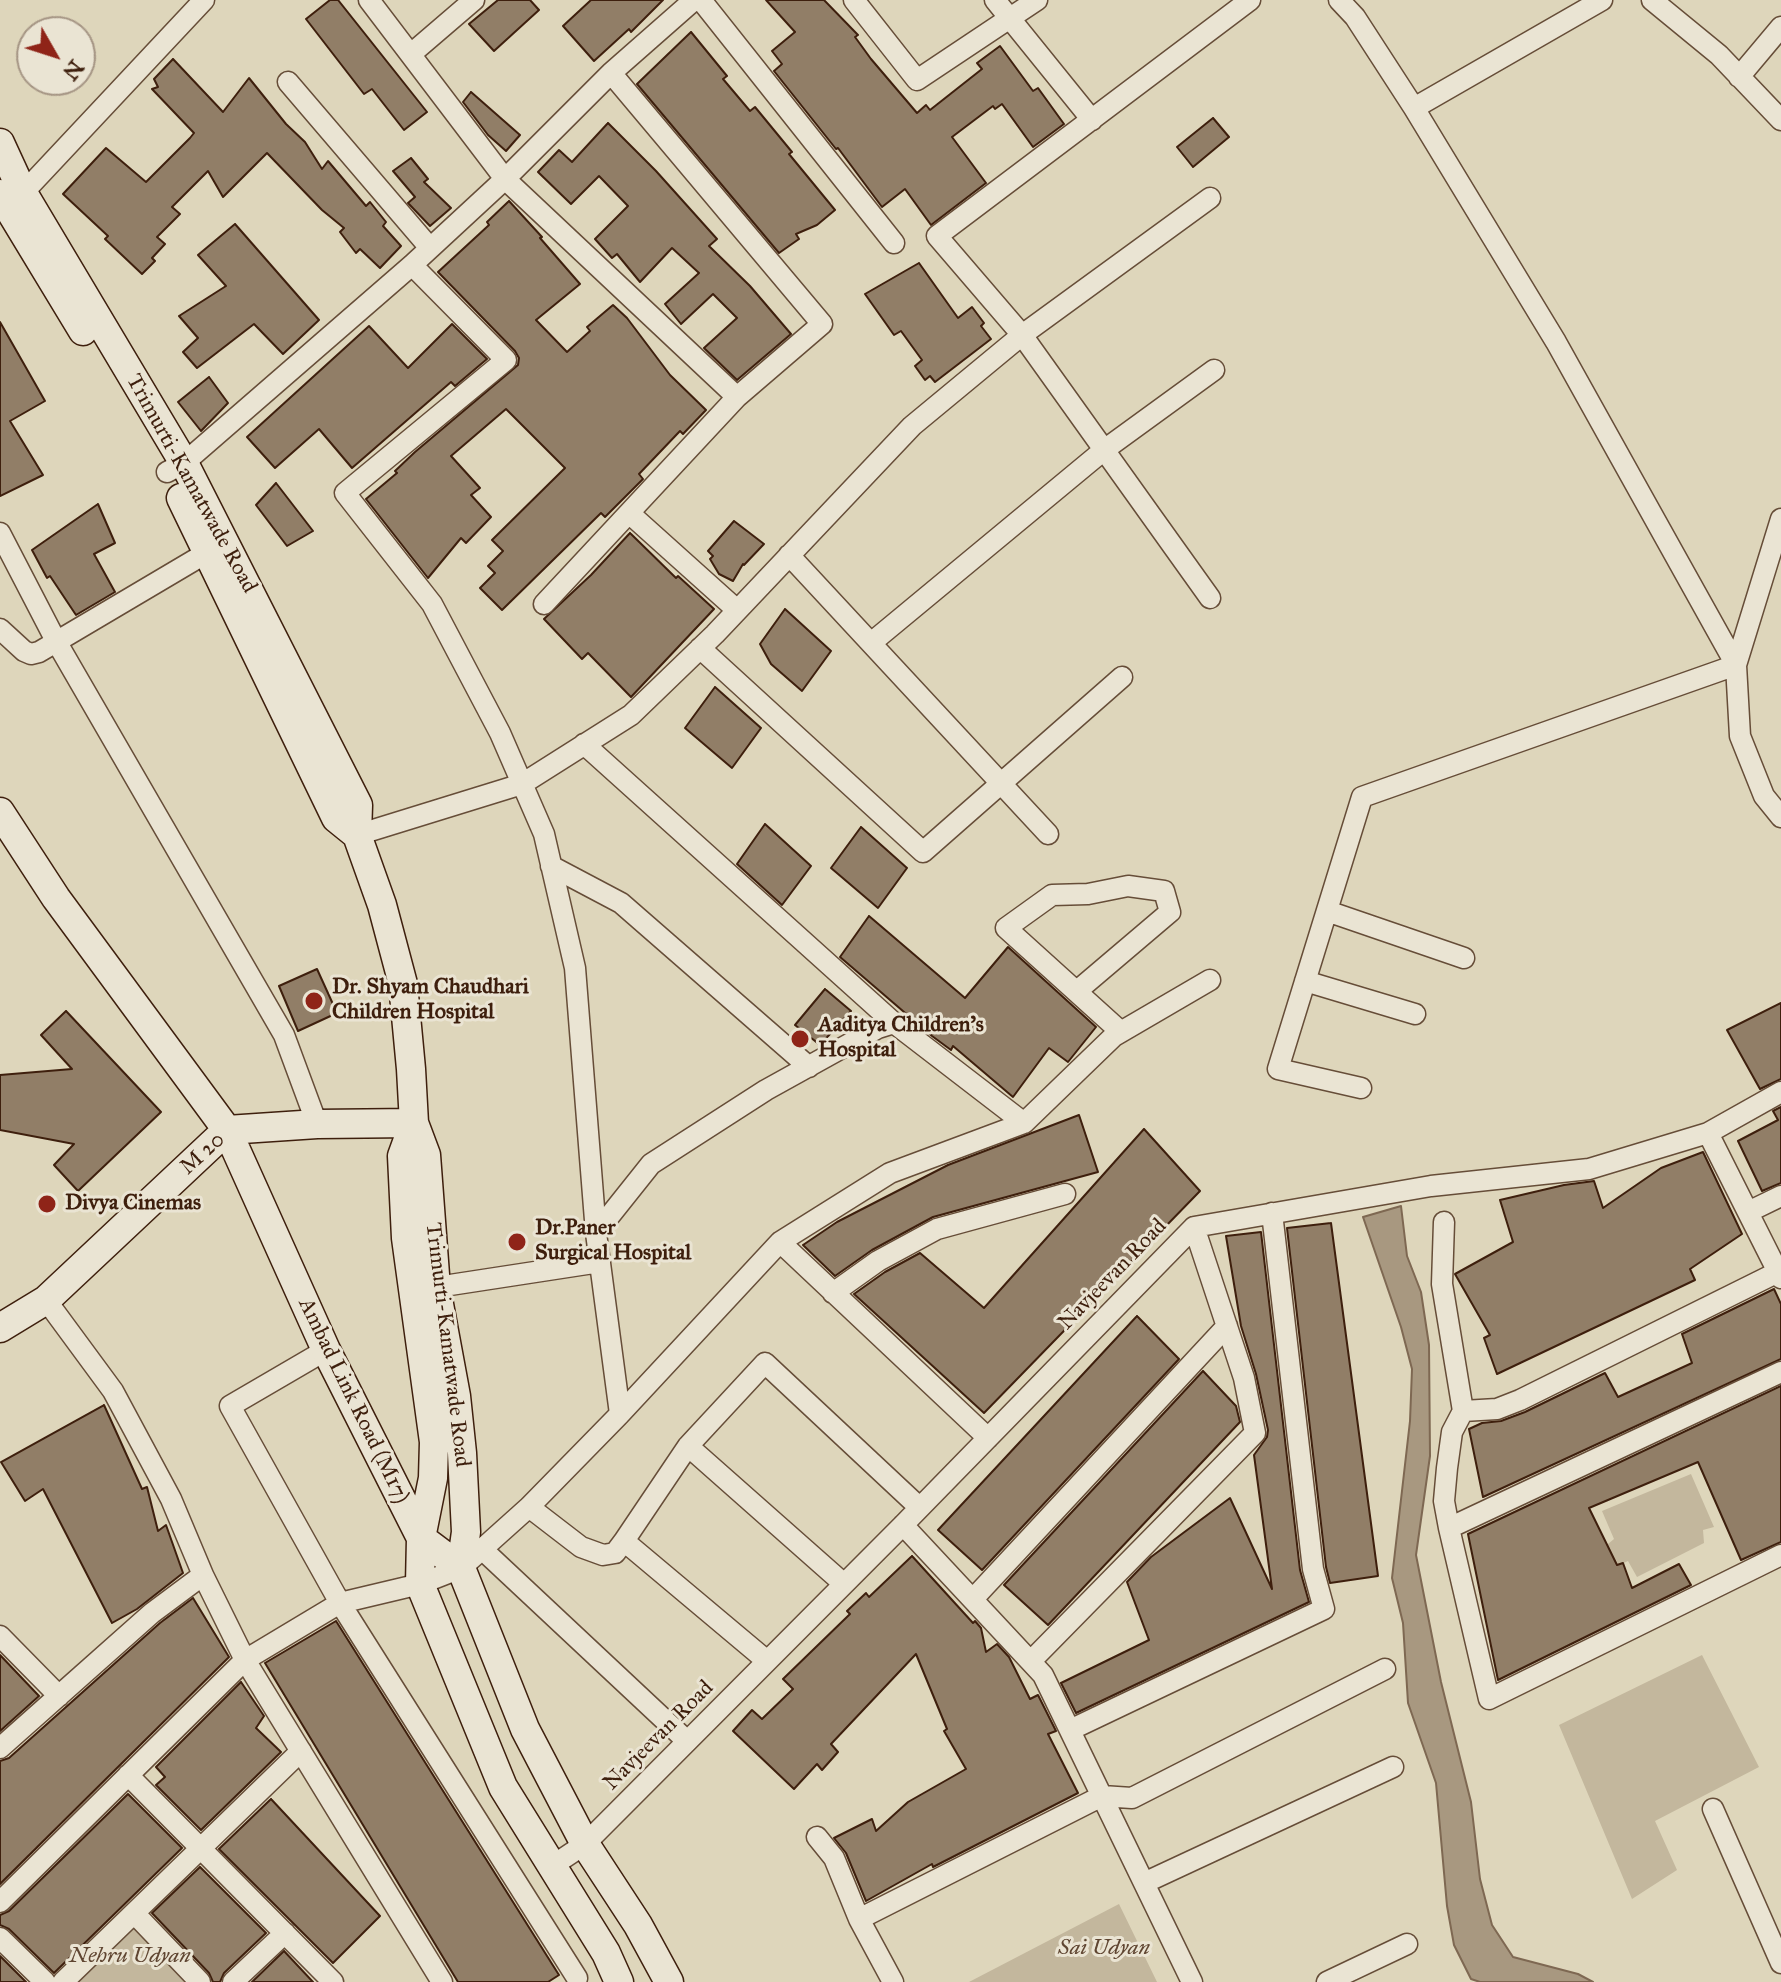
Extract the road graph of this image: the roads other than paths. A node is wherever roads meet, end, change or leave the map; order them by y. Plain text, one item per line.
1 (204, 0) edge
2 (369, 0) edge
3 (474, 0) edge
4 (694, 0) edge
5 (701, 0) edge
6 (854, 0) edge
7 (995, 0) edge
8 (1037, 0) edge
9 (1339, 0) edge
10 (1602, 0) edge
11 (1652, 0) edge
12 (1244, 4) edge
13 (1009, 19) junction
14 (1781, 27) edge
15 (411, 54) junction
16 (611, 73) junction
17 (1739, 77) junction
18 (288, 82) dead end
19 (1414, 108) junction
20 (1092, 120) junction
21 (1781, 120) edge
22 (0, 143) edge
23 (505, 179) junction
24 (11, 194) edge
25 (1210, 198) dead end
26 (894, 243) dead end
27 (430, 248) junction
28 (412, 265) junction
29 (1022, 335) junction
30 (1214, 370) dead end
31 (737, 397) junction
32 (1104, 450) junction
33 (176, 467) junction
34 (629, 513) junction
35 (1781, 519) edge
36 (0, 533) edge
37 (208, 552) junction
38 (789, 555) junction
39 (1210, 598) dead end
40 (544, 604) dead end
41 (737, 610) junction
42 (0, 629) edge
43 (56, 641) junction
44 (871, 643) junction
45 (700, 648) junction
46 (1736, 665) junction
47 (1122, 677) dead end
48 (584, 744) junction
49 (1002, 783) junction
50 (522, 784) junction
51 (1781, 817) edge
52 (4, 822) edge
53 (1048, 834) dead end
54 (357, 835) junction
55 (551, 866) junction
56 (1327, 911) junction
57 (1464, 958) dead end
58 (1210, 980) dead end
59 (1305, 981) junction
60 (1077, 991) junction
61 (1415, 1014) dead end
62 (894, 1023) junction
63 (1121, 1032) junction
64 (809, 1067) junction
65 (1361, 1088) dead end
66 (1781, 1092) edge
67 (414, 1123) junction
68 (1024, 1123) junction
69 (317, 1124) junction
70 (227, 1130) junction
71 (1708, 1133) junction
72 (1065, 1194) dead end
73 (1781, 1196) edge
74 (1748, 1212) junction
75 (1272, 1213) junction
76 (1444, 1222) dead end
77 (1194, 1227) junction
78 (596, 1233) junction
79 (780, 1242) junction
80 (600, 1262) junction
81 (1779, 1275) edge
82 (424, 1289) junction
83 (833, 1293) junction
84 (46, 1300) junction
85 (1227, 1326) junction
86 (0, 1328) edge
87 (326, 1350) junction
88 (1781, 1372) edge
89 (1463, 1411) junction
90 (620, 1414) junction
91 (988, 1438) junction
92 (688, 1446) junction
93 (529, 1507) junction
94 (919, 1507) junction
95 (903, 1525) junction
96 (1449, 1528) junction
97 (421, 1538) junction
98 (624, 1541) junction
99 (483, 1550) junction
100 (1781, 1555) edge
101 (461, 1568) junction
102 (203, 1575) junction
103 (420, 1584) junction
104 (844, 1584) junction
105 (973, 1599) junction
106 (340, 1603) junction
107 (0, 1636) edge
108 (245, 1660) junction
109 (767, 1661) junction
110 (1031, 1661) junction
111 (1385, 1669) dead end
112 (59, 1696) junction
113 (1070, 1730) junction
114 (687, 1741) junction
115 (0, 1748) edge
116 (301, 1751) junction
117 (1393, 1767) dead end
118 (128, 1775) junction
119 (1102, 1796) junction
120 (1713, 1809) dead end
121 (817, 1837) dead end
122 (585, 1844) junction
123 (201, 1848) junction
124 (552, 1866) junction
125 (1144, 1883) junction
126 (0, 1902) edge
127 (134, 1913) junction
128 (859, 1919) junction
129 (285, 1933) junction
130 (0, 1938) edge
131 (1407, 1944) dead end
132 (606, 1953) junction
133 (1781, 1963) edge
134 (574, 1980) edge
135 (45, 1982) edge
136 (63, 1982) edge
137 (200, 1982) edge
138 (233, 1982) edge
139 (333, 1982) edge
140 (442, 1982) edge
141 (619, 1982) edge
142 (669, 1982) edge
143 (893, 1982) edge
144 (1192, 1982) edge
145 (1327, 1982) edge

1 - 24 street
2 - 15 street
3 - 15 street
4 - 16 street
5 - 26 street
6 - 13 street
7 - 13 street
8 - 13 street
9 - 19 street
10 - 19 street
11 - 17 street
12 - 20 street
13 - 20 street
14 - 17 street
15 - 23 street
16 - 23 street
16 - 31 street
17 - 21 street
18 - 27 street
19 - 46 street
20 - 29 street
22 - 24 street, Trimurti-Kamatwade Road
23 - 27 street
23 - 31 street
24 - 33 street, Trimurti-Kamatwade Road
25 - 29 street
27 - 28 street
28 - 33 street
28 - 50 street
29 - 32 street
29 - 38 street
30 - 32 street
31 - 34 street
32 - 39 street
32 - 44 street
33 - 37 street, Trimurti-Kamatwade Road
33 - 54 street, Trimurti-Kamatwade Road
34 - 40 street
34 - 41 street
35 - 46 street
36 - 43 street
37 - 43 street
37 - 54 street, Trimurti-Kamatwade Road
38 - 41 street
38 - 44 street
41 - 45 street
42 - 43 street
43 - 69 street
44 - 49 street
45 - 48 street
45 - 49 street
46 - 51 street
46 - 56 street
47 - 49 street
48 - 50 street
48 - 62 street
49 - 53 street
50 - 54 street
50 - 55 street
52 - 70 street, Ambad Link Road (M17)
54 - 67 street, Trimurti-Kamatwade Road
55 - 64 street
55 - 78 street
56 - 57 street
56 - 59 street
58 - 63 street
59 - 61 street
59 - 65 street
60 - 60 street
60 - 63 street
62 - 64 street
62 - 68 street
63 - 68 street
64 - 78 street
66 - 71 street, Navjeevan Road
67 - 69 street, M 20
67 - 82 street, Trimurti-Kamatwade Road
68 - 79 street
69 - 70 street, M 20
70 - 84 street, M 20
70 - 87 street, Ambad Link Road (M17)
71 - 74 street
71 - 75 street, Navjeevan Road
72 - 83 street
73 - 74 street
74 - 81 street
75 - 77 street, Navjeevan Road
75 - 113 street
76 - 89 street
77 - 85 street
77 - 91 street, Navjeevan Road
78 - 80 street
79 - 83 street
79 - 90 street
80 - 82 street
80 - 90 street
81 - 89 street
82 - 97 street, Trimurti-Kamatwade Road
82 - 101 street, Trimurti-Kamatwade Road
83 - 91 street
84 - 86 street, M 20
84 - 102 street
85 - 105 street
85 - 110 street
87 - 97 street, Ambad Link Road (M17)
87 - 106 street
88 - 96 street
89 - 96 street
90 - 93 street
91 - 94 street, Navjeevan Road
92 - 94 street
92 - 98 street
92 - 104 street
93 - 98 street
93 - 99 street
94 - 95 street, Navjeevan Road
95 - 104 street, Navjeevan Road
95 - 105 street
96 - 100 street
97 - 101 street, Ambad Link Road (M17)
97 - 103 street, Trimurti-Kamatwade Road
98 - 109 street
99 - 101 street
99 - 114 street
101 - 103 street
101 - 122 street
102 - 108 street
102 - 112 street
103 - 106 street
103 - 124 street
104 - 109 street, Navjeevan Road
105 - 110 street
106 - 108 street
106 - 134 street
107 - 112 street
108 - 116 street
108 - 118 street
109 - 114 street, Navjeevan Road
110 - 113 street
111 - 119 street
112 - 115 street
113 - 119 street
114 - 122 street, Navjeevan Road
116 - 123 street
116 - 140 street
117 - 125 street
118 - 123 street
118 - 126 street
119 - 125 street
119 - 128 street
120 - 133 street
121 - 128 street
122 - 124 street, Navjeevan Road
122 - 142 street
123 - 127 street
123 - 129 street
124 - 132 street
125 - 144 street
127 - 136 street
127 - 137 street
128 - 143 street
129 - 138 street
129 - 139 street
130 - 135 street
131 - 145 street
132 - 134 street
132 - 141 street

